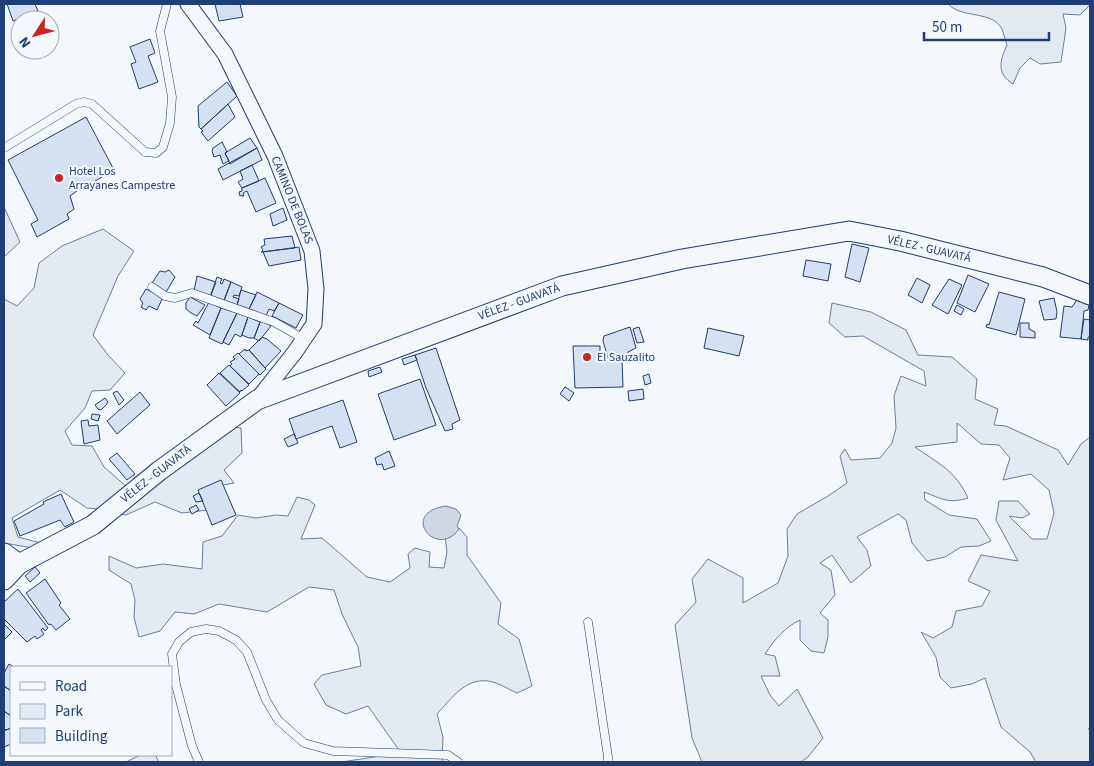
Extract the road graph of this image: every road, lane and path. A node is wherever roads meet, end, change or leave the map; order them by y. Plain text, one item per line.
1 (167, 4) edge
2 (188, 4) edge
3 (4, 148) edge
4 (152, 287) dead end
5 (1090, 295) edge
6 (304, 339) junction
7 (257, 400) junction
8 (12, 559) edge
9 (4, 580) edge
10 (588, 622) dead end
11 (199, 762) edge
12 (458, 762) edge
13 (608, 762) edge

1 - 3 lane
2 - 6 street, CAMINO DE BOLAS
4 - 6 lane
5 - 7 street, VÉLEZ - GUAVATÁ
6 - 7 street, CAMINO DE BOLAS
7 - 8 street, VÉLEZ - GUAVATÁ
8 - 9 street, VÉLEZ - GUAVATÁ
10 - 13 lane
11 - 12 lane

